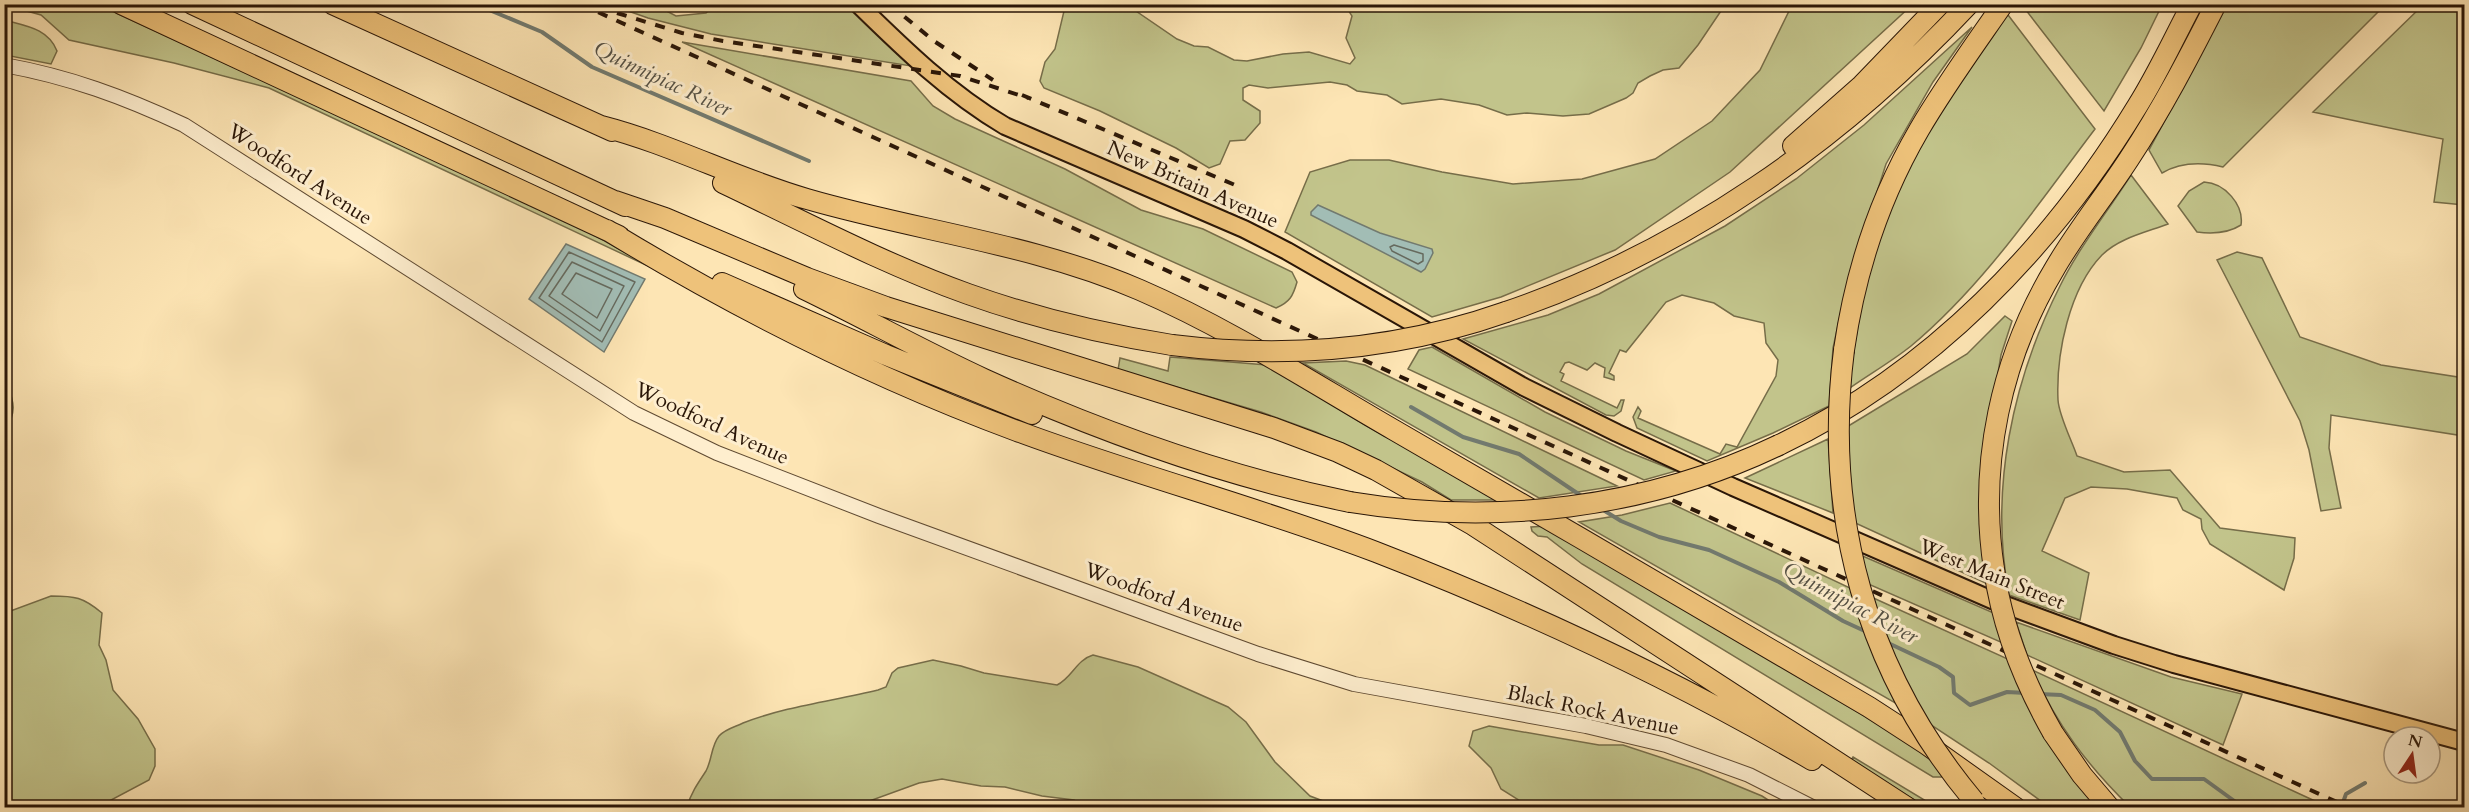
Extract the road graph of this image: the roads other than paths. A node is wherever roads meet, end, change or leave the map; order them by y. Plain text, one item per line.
1 (121, 4) edge
2 (192, 4) edge
3 (332, 4) edge
4 (858, 4) edge
5 (1940, 4) edge
6 (1969, 4) edge
7 (2003, 4) edge
8 (2192, 4) edge
9 (2216, 4) edge
10 (4, 65) edge
11 (600, 126) junction
12 (1750, 191) junction
13 (615, 201) junction
14 (607, 230) junction
15 (1524, 387) joint
16 (1186, 458) junction
17 (1354, 684) joint
18 (2464, 742) edge
19 (1977, 804) edge
20 (1814, 807) edge
21 (1891, 807) edge
22 (1908, 807) edge
23 (2016, 807) edge
24 (2110, 807) edge

1 - 14 highway
2 - 13 highway
3 - 11 highway
4 - 15 main road, New Britain Avenue
5 - 12 highway
6 - 12 highway
7 - 19 highway, bridge
8 - 16 highway, bridge
9 - 24 highway, bridge
10 - 17 street, Woodford Avenue
11 - 12 highway, bridge
11 - 23 highway
13 - 16 highway
13 - 22 highway
14 - 16 highway
14 - 21 highway
15 - 18 main road, West Main Street
17 - 20 street, Black Rock Avenue

